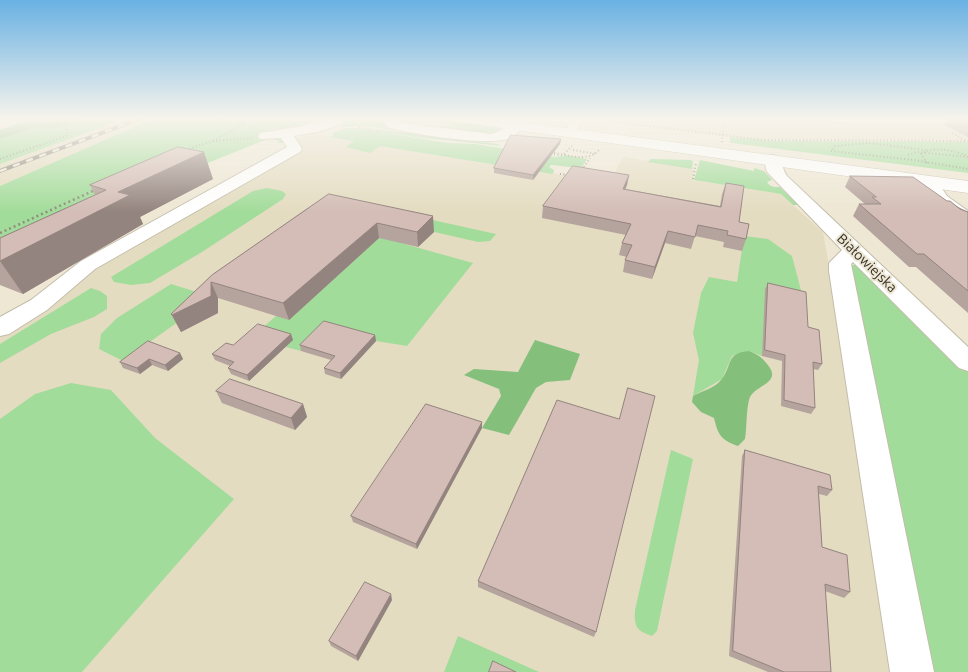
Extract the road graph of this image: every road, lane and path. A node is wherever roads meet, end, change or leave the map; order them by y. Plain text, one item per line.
1 (28, 149) edge
2 (190, 149) edge
3 (294, 149) edge
4 (600, 149) edge
5 (700, 149) edge
6 (767, 149) edge
7 (832, 149) edge
8 (903, 149) edge
9 (918, 149) edge
10 (573, 150) dead end
11 (926, 150) junction
12 (185, 151) edge
13 (547, 151) edge
14 (922, 153) junction
15 (598, 154) junction
16 (908, 155) junction
17 (968, 157) edge
18 (590, 158) junction
19 (0, 159) edge
20 (697, 160) dead end
21 (773, 160) junction
22 (914, 160) junction
23 (927, 163) junction
24 (968, 169) edge
25 (560, 174) dead end
26 (573, 174) edge
27 (581, 174) edge
28 (968, 178) edge
29 (693, 179) dead end
30 (929, 182) junction
31 (968, 187) edge
32 (96, 190) dead end
33 (968, 220) edge
34 (0, 233) edge
35 (854, 250) junction
36 (4, 322) edge
37 (968, 362) edge
38 (912, 672) edge

1 - 19 path
2 - 12 path
3 - 36 street
4 - 15 path
5 - 21 main road
6 - 28 main road
7 - 22 path
8 - 16 path
9 - 11 path
10 - 15 path
11 - 14 path
11 - 17 path
13 - 18 path
14 - 16 path
14 - 17 path
14 - 23 path
15 - 18 path
16 - 22 path
18 - 27 path
20 - 29 path
21 - 30 main road
21 - 35 street, Białowiejska
22 - 23 path
23 - 24 path
25 - 26 path
30 - 31 main road
30 - 33 street
32 - 34 path
35 - 37 street, Białowiejska
35 - 38 street

